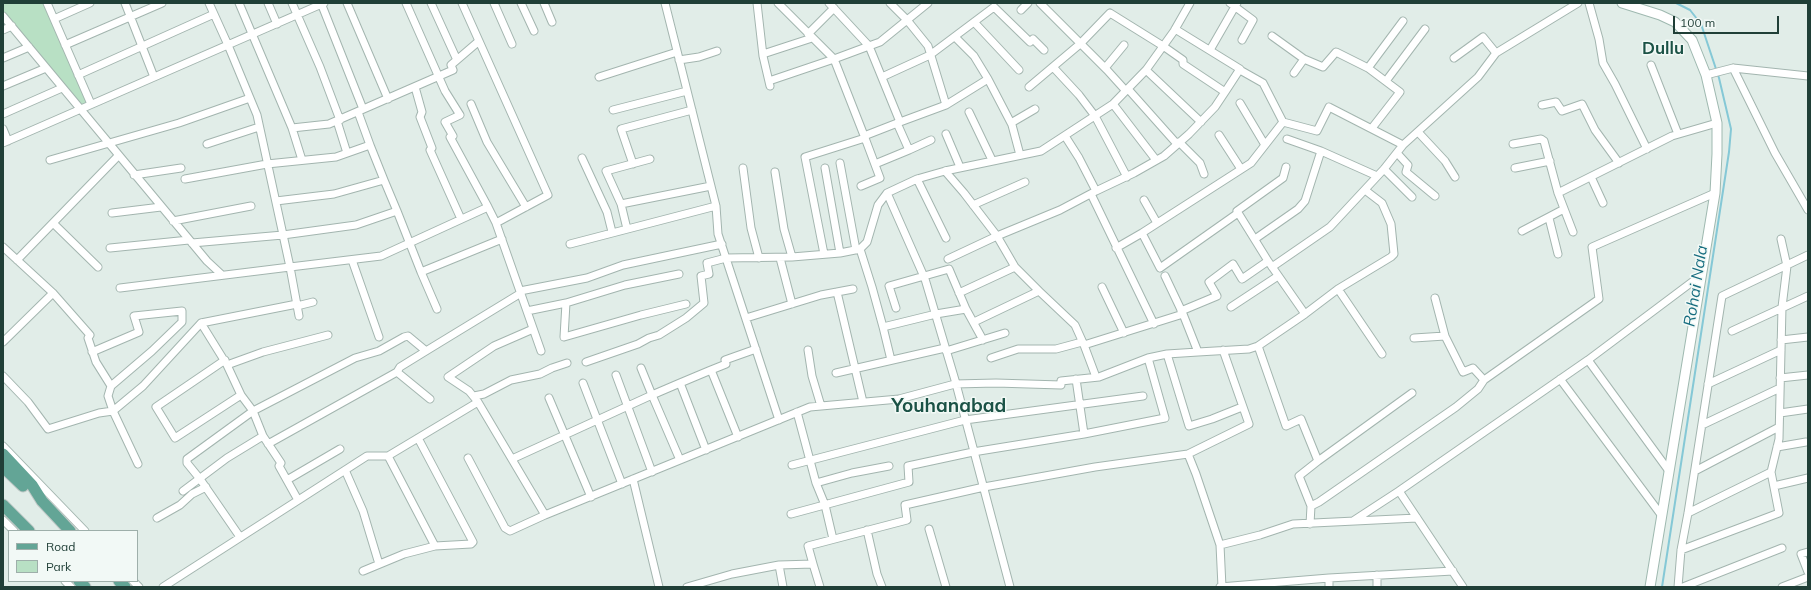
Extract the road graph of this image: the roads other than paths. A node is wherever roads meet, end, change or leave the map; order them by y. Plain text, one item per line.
1 (47, 3) edge
2 (90, 3) edge
3 (125, 3) edge
4 (162, 3) edge
5 (209, 3) edge
6 (239, 3) edge
7 (268, 3) edge
8 (292, 3) edge
9 (322, 3) edge
10 (347, 3) edge
11 (406, 3) edge
12 (431, 3) edge
13 (462, 3) edge
14 (494, 3) edge
15 (521, 3) edge
16 (544, 3) edge
17 (665, 3) edge
18 (757, 3) edge
19 (778, 3) edge
20 (890, 3) edge
21 (928, 3) edge
22 (1028, 3) edge
23 (1040, 3) edge
24 (1190, 3) edge
25 (1578, 3) edge
26 (1589, 3) edge
27 (1622, 3) edge
28 (1234, 4) edge
29 (992, 5) edge
30 (832, 6) edge
31 (1022, 10) dead end
32 (214, 14) junction
33 (297, 15) junction
34 (3, 16) edge
35 (131, 17) junction
36 (54, 19) junction
37 (907, 20) junction
38 (1403, 21) dead end
39 (552, 22) dead end
40 (974, 22) junction
41 (277, 24) junction
42 (12, 26) junction
43 (1176, 29) junction
44 (1425, 29) dead end
45 (3, 30) edge
46 (534, 31) dead end
47 (253, 34) junction
48 (810, 36) junction
49 (1272, 36) dead end
50 (955, 37) junction
51 (1242, 40) dead end
52 (479, 41) junction
53 (512, 44) dead end
54 (1080, 44) junction
55 (65, 45) junction
56 (228, 45) junction
57 (1124, 45) dead end
58 (142, 46) junction
59 (869, 46) junction
60 (1163, 46) junction
61 (29, 47) junction
62 (1044, 50) dead end
63 (1210, 50) junction
64 (717, 51) dead end
65 (1496, 53) junction
66 (763, 54) junction
67 (930, 55) junction
68 (678, 56) junction
69 (3, 58) edge
70 (1454, 58) dead end
71 (834, 59) junction
72 (1304, 59) junction
73 (457, 60) junction
74 (1651, 65) dead end
75 (1053, 67) junction
76 (46, 68) junction
77 (1105, 68) junction
78 (1368, 68) junction
79 (1730, 69) junction
80 (1019, 70) dead end
81 (1146, 70) junction
82 (1240, 70) junction
83 (1294, 73) dead end
84 (78, 75) junction
85 (1708, 75) junction
86 (439, 76) junction
87 (1808, 76) edge
88 (154, 77) junction
89 (599, 77) dead end
90 (882, 77) junction
91 (988, 79) junction
92 (1386, 81) junction
93 (3, 86) edge
94 (415, 87) junction
95 (1030, 87) dead end
96 (62, 88) junction
97 (1127, 90) junction
98 (687, 91) junction
99 (1225, 92) junction
100 (250, 98) junction
101 (388, 99) junction
102 (1240, 103) dead end
103 (91, 104) junction
104 (470, 104) dead end
105 (1114, 104) junction
106 (946, 105) junction
107 (1542, 105) dead end
108 (79, 109) junction
109 (1035, 109) dead end
110 (614, 110) dead end
111 (692, 110) junction
112 (361, 111) junction
113 (969, 112) dead end
114 (3, 114) edge
115 (1095, 116) junction
116 (338, 120) junction
117 (899, 122) junction
118 (1201, 122) junction
119 (1283, 122) junction
120 (1011, 123) junction
121 (1717, 124) junction
122 (259, 127) junction
123 (292, 128) junction
124 (1372, 128) junction
125 (3, 129) edge
126 (1418, 132) junction
127 (946, 134) dead end
128 (1678, 134) junction
129 (1219, 135) dead end
130 (1065, 136) junction
131 (865, 137) junction
132 (1287, 139) dead end
133 (931, 140) dead end
134 (6, 142) edge
135 (1178, 143) junction
136 (108, 144) junction
137 (207, 144) dead end
138 (1513, 144) dead end
139 (370, 145) junction
140 (1265, 145) junction
141 (1403, 145) junction
142 (1647, 149) junction
143 (909, 150) junction
144 (1321, 151) junction
145 (347, 153) junction
146 (1398, 153) junction
147 (1020, 155) junction
148 (118, 156) junction
149 (582, 158) dead end
150 (650, 159) dead end
151 (50, 160) dead end
152 (302, 160) junction
153 (992, 160) junction
154 (1156, 160) junction
155 (1550, 161) junction
156 (840, 162) dead end
157 (1619, 163) junction
158 (267, 164) junction
159 (632, 164) junction
160 (875, 164) junction
161 (960, 167) junction
162 (1286, 167) dead end
163 (181, 168) dead end
164 (743, 168) dead end
165 (825, 168) dead end
166 (1515, 168) dead end
167 (1241, 169) junction
168 (1384, 169) junction
169 (945, 171) junction
170 (775, 172) dead end
171 (1204, 174) dead end
172 (134, 175) junction
173 (1127, 176) junction
174 (1377, 176) junction
175 (1455, 177) dead end
176 (1591, 177) junction
177 (185, 179) dead end
178 (917, 179) junction
179 (384, 180) junction
180 (1025, 182) dead end
181 (711, 186) junction
182 (861, 186) dead end
183 (1364, 190) junction
184 (887, 193) junction
185 (1094, 193) junction
186 (1558, 193) junction
187 (1714, 193) junction
188 (1412, 196) dead end
189 (1435, 196) dead end
190 (1144, 200) dead end
191 (276, 202) junction
192 (1604, 203) dead end
193 (621, 204) junction
194 (973, 205) junction
195 (251, 206) dead end
196 (716, 206) junction
197 (161, 207) junction
198 (488, 207) junction
199 (526, 207) junction
200 (1564, 209) junction
201 (1808, 210) edge
202 (397, 211) junction
203 (112, 213) dead end
204 (1238, 213) junction
205 (1548, 218) junction
206 (461, 219) junction
207 (173, 221) junction
208 (52, 223) junction
209 (496, 223) junction
210 (1157, 223) junction
211 (627, 229) junction
212 (1522, 231) dead end
213 (612, 232) junction
214 (1573, 232) dead end
215 (1142, 233) junction
216 (283, 235) junction
217 (997, 236) junction
218 (946, 238) dead end
219 (502, 239) junction
220 (1255, 239) junction
221 (1781, 239) dead end
222 (190, 242) junction
223 (408, 243) junction
224 (570, 244) dead end
225 (722, 244) junction
226 (3, 247) edge
227 (110, 248) dead end
228 (1116, 248) junction
229 (858, 250) junction
230 (840, 253) junction
231 (824, 254) junction
232 (1558, 254) dead end
233 (1808, 255) edge
234 (792, 257) junction
235 (726, 258) junction
236 (758, 258) junction
237 (780, 258) junction
238 (948, 258) dead end
239 (17, 260) junction
240 (352, 260) junction
241 (1270, 264) junction
242 (1787, 266) junction
243 (98, 267) dead end
244 (290, 267) junction
245 (1015, 267) junction
246 (421, 272) junction
247 (679, 274) dead end
248 (222, 275) junction
249 (1165, 276) dead end
250 (1278, 276) junction
251 (1700, 276) junction
252 (924, 277) junction
253 (1102, 287) dead end
254 (120, 288) dead end
255 (853, 289) dead end
256 (1338, 289) junction
257 (1039, 291) junction
258 (521, 292) junction
259 (837, 292) junction
260 (53, 293) junction
261 (959, 293) junction
262 (1808, 296) edge
263 (1435, 298) dead end
264 (313, 302) dead end
265 (566, 303) junction
266 (686, 304) dead end
267 (792, 304) junction
268 (297, 305) junction
269 (1230, 307) dead end
270 (1782, 307) junction
271 (896, 308) dead end
272 (437, 309) dead end
273 (966, 309) junction
274 (527, 311) junction
275 (1182, 312) junction
276 (936, 314) junction
277 (1305, 314) junction
278 (299, 316) dead end
279 (746, 318) junction
280 (974, 322) junction
281 (201, 323) junction
282 (1154, 324) junction
283 (883, 327) junction
284 (533, 329) junction
285 (1732, 331) dead end
286 (1005, 333) dead end
287 (1124, 333) junction
288 (328, 335) dead end
289 (1445, 336) junction
290 (379, 337) dead end
291 (1808, 337) edge
292 (1414, 338) dead end
293 (983, 340) junction
294 (1781, 340) junction
295 (3, 342) edge
296 (1083, 344) junction
297 (1258, 346) junction
298 (756, 349) junction
299 (808, 350) dead end
300 (946, 350) junction
301 (1223, 350) junction
302 (1781, 350) junction
303 (426, 351) junction
304 (540, 351) dead end
305 (92, 352) junction
306 (1198, 352) junction
307 (1167, 354) junction
308 (1382, 354) dead end
309 (990, 358) dead end
310 (1148, 358) junction
311 (891, 360) junction
312 (1588, 360) junction
313 (226, 362) junction
314 (586, 362) dead end
315 (568, 363) dead end
316 (641, 368) dead end
317 (855, 369) junction
318 (711, 370) junction
319 (397, 372) junction
320 (836, 373) dead end
321 (1808, 374) edge
322 (616, 375) dead end
323 (3, 376) edge
324 (1096, 377) junction
325 (1780, 378) junction
326 (1076, 379) junction
327 (1560, 379) junction
328 (1484, 380) junction
329 (583, 383) dead end
330 (680, 383) junction
331 (955, 384) junction
332 (1708, 384) junction
333 (111, 386) junction
334 (1780, 388) junction
335 (1412, 393) dead end
336 (241, 395) junction
337 (652, 395) junction
338 (1143, 396) dead end
339 (549, 398) dead end
340 (430, 399) dead end
341 (476, 399) junction
342 (863, 402) junction
343 (1081, 403) junction
344 (628, 406) junction
345 (821, 406) junction
346 (1242, 407) junction
347 (1808, 409) edge
348 (113, 411) junction
349 (252, 411) junction
350 (797, 412) junction
351 (1780, 413) junction
352 (598, 420) junction
353 (779, 420) junction
354 (965, 420) junction
355 (1702, 425) junction
356 (1779, 427) junction
357 (565, 434) junction
358 (1084, 434) junction
359 (263, 436) junction
360 (738, 437) junction
361 (418, 438) junction
362 (1806, 442) dead end
363 (268, 444) junction
364 (3, 446) edge
365 (1777, 447) junction
366 (340, 449) dead end
367 (706, 450) junction
368 (973, 452) junction
369 (3, 454) edge
370 (1188, 454) junction
371 (388, 456) junction
372 (468, 458) dead end
373 (512, 459) junction
374 (680, 460) junction
375 (810, 460) junction
376 (1318, 461) junction
377 (138, 464) dead end
378 (792, 465) dead end
379 (889, 466) dead end
380 (3, 467) edge
381 (345, 470) junction
382 (1669, 471) junction
383 (1695, 471) junction
384 (652, 472) junction
385 (1771, 472) junction
386 (1808, 478) edge
387 (200, 479) junction
388 (633, 479) junction
389 (287, 480) junction
390 (816, 482) junction
391 (622, 484) junction
392 (1774, 486) junction
393 (206, 487) junction
394 (984, 487) junction
395 (1400, 490) junction
396 (183, 491) dead end
397 (591, 497) junction
398 (298, 500) junction
399 (42, 501) junction
400 (826, 505) junction
401 (3, 506) edge
402 (1311, 506) junction
403 (1688, 513) junction
404 (791, 514) dead end
405 (545, 515) junction
406 (1662, 516) junction
407 (157, 518) dead end
408 (1417, 518) junction
409 (3, 520) edge
410 (1352, 522) junction
411 (1310, 524) junction
412 (76, 529) edge
413 (929, 529) dead end
414 (13, 530) edge
415 (28, 530) edge
416 (867, 530) junction
417 (240, 537) junction
418 (833, 539) junction
419 (1220, 545) junction
420 (435, 546) junction
421 (1782, 548) dead end
422 (1681, 550) junction
423 (1808, 552) edge
424 (379, 564) junction
425 (813, 564) junction
426 (779, 565) junction
427 (363, 571) dead end
428 (1453, 571) junction
429 (1808, 572) edge
430 (1376, 575) junction
431 (1808, 577) edge
432 (1329, 578) junction
433 (1293, 584) edge
434 (692, 586) edge
435 (1259, 586) edge
436 (163, 587) edge
437 (659, 587) edge
438 (783, 587) edge
439 (820, 587) edge
440 (882, 587) edge
441 (946, 587) edge
442 (1010, 587) edge
443 (1222, 587) edge
444 (1329, 587) edge
445 (1377, 587) edge
446 (1463, 587) edge
447 (1650, 587) edge
448 (1678, 587) edge
449 (1683, 587) edge
450 (1782, 587) edge

1 - 36 street
2 - 36 street
3 - 35 street
4 - 35 street
5 - 32 street
6 - 47 street
7 - 41 street
8 - 33 street
9 - 33 street
9 - 112 street
10 - 101 street
11 - 86 street
12 - 73 street
13 - 52 street
14 - 53 street
15 - 46 street
16 - 39 street
17 - 68 street
18 - 66 street
19 - 48 street
20 - 37 street
21 - 37 street
22 - 31 street
23 - 54 street
24 - 43 street
25 - 65 street
26 - 142 street
27 - 85 street
28 - 51 street
28 - 63 street
29 - 40 street
29 - 62 street
30 - 48 street
30 - 59 street
32 - 56 street
32 - 58 street
33 - 41 street
33 - 116 street
34 - 42 street
35 - 55 street
35 - 58 street
36 - 55 street
37 - 59 street
37 - 67 street
38 - 78 street
40 - 50 street
40 - 80 street
41 - 47 street
42 - 45 street
42 - 61 street
43 - 60 street
43 - 63 street
44 - 92 street
47 - 56 street
47 - 123 street
48 - 66 street
48 - 71 street
49 - 72 street
50 - 67 street
50 - 91 street
52 - 73 street
52 - 199 street
54 - 60 street
54 - 75 street
54 - 77 street
55 - 84 street
56 - 88 street
56 - 100 street
57 - 77 street
58 - 84 street
58 - 88 street
59 - 71 street
59 - 90 street
60 - 81 street
60 - 99 street
61 - 69 street
61 - 76 street
63 - 82 street
64 - 68 street
65 - 70 street
65 - 126 street
66 - 71 street
67 - 90 street
67 - 106 street
68 - 89 street
68 - 98 street
71 - 131 street
72 - 78 street
72 - 83 street
73 - 86 street
74 - 128 street
75 - 95 street
75 - 115 street
76 - 93 street
76 - 96 street
77 - 97 street
78 - 92 street
79 - 85 street
79 - 87 street
79 - 201 street
81 - 97 street
81 - 118 street
82 - 99 street
82 - 119 street
84 - 103 street
85 - 121 street
86 - 94 street
86 - 198 street
88 - 103 street
90 - 117 street
91 - 106 street
91 - 120 street
92 - 124 street
94 - 101 street
94 - 206 street
96 - 108 street
96 - 114 street
97 - 105 street
97 - 135 street
98 - 110 street
98 - 111 street
99 - 118 street
100 - 122 street
100 - 136 street
101 - 112 street
102 - 140 street
103 - 108 street
104 - 199 street
105 - 115 street
105 - 154 street
106 - 117 street
107 - 157 street
108 - 134 street
108 - 136 street
109 - 120 street
111 - 159 street
111 - 181 street
112 - 116 street
112 - 139 street
113 - 153 street
115 - 130 street
115 - 173 street
116 - 123 street
116 - 145 street
117 - 131 street
117 - 143 street
118 - 135 street
119 - 124 street
119 - 140 street
120 - 147 street
121 - 128 street
121 - 187 street
122 - 137 street
122 - 158 street
123 - 152 street
124 - 141 street
125 - 134 street
126 - 141 street
126 - 175 street
127 - 161 street
128 - 142 street
129 - 167 street
130 - 147 street
130 - 185 street
131 - 160 street
131 - 231 street
132 - 144 street
133 - 143 street
135 - 154 street
135 - 171 street
136 - 148 street
136 - 151 street
138 - 155 street
139 - 145 street
139 - 179 street
140 - 167 street
141 - 146 street
142 - 157 street
143 - 160 street
144 - 174 street
144 - 220 street
145 - 152 street
146 - 168 street
146 - 189 street
147 - 153 street
148 - 172 street
148 - 208 street
149 - 213 street
150 - 159 street
152 - 158 street
153 - 161 street
154 - 173 street
155 - 166 street
155 - 186 street
156 - 229 street
157 - 176 street
158 - 177 street
158 - 191 street
159 - 193 street
160 - 182 street
161 - 169 street
162 - 204 street
163 - 172 street
164 - 236 street
165 - 230 street
167 - 210 street
168 - 174 street
168 - 188 street
169 - 178 street
169 - 194 street
170 - 234 street
172 - 197 street
173 - 185 street
174 - 183 street
176 - 186 street
176 - 192 street
178 - 184 street
178 - 218 street
179 - 191 street
179 - 202 street
180 - 194 street
181 - 193 street
181 - 196 street
183 - 241 street
183 - 256 street
184 - 229 street
184 - 252 street
185 - 217 street
185 - 228 street
186 - 200 street
187 - 251 street
187 - 328 street
190 - 210 street
191 - 216 street
193 - 211 street
194 - 217 street
195 - 207 street
196 - 211 street
196 - 225 street
197 - 203 street
197 - 207 street
198 - 206 street
198 - 209 street
199 - 209 street
200 - 205 street
200 - 214 street
202 - 216 street
202 - 223 street
204 - 215 street
204 - 220 street
205 - 212 street
205 - 232 street
206 - 223 street
207 - 222 street
208 - 239 street
208 - 243 street
209 - 219 street
210 - 215 street
211 - 213 street
213 - 224 street
215 - 228 street
216 - 222 street
216 - 244 street
217 - 238 street
217 - 245 street
219 - 246 street
219 - 258 street
220 - 241 street
221 - 242 street
222 - 227 street
222 - 248 street
223 - 240 street
223 - 246 street
225 - 235 street
225 - 258 street
226 - 239 street
228 - 282 street
229 - 230 street
229 - 283 street
230 - 231 street
231 - 234 street
233 - 242 street
234 - 237 street
235 - 236 street
235 - 279 street
235 - 314 street
236 - 237 street
237 - 267 street
239 - 260 street
240 - 244 street
240 - 290 street
241 - 250 street
241 - 275 street
242 - 270 street
242 - 332 street
244 - 248 street
244 - 268 street
245 - 257 street
245 - 261 street
246 - 272 street
247 - 265 street
248 - 254 street
249 - 275 street
250 - 269 street
250 - 277 street
251 - 312 street
251 - 382 street
252 - 261 street
252 - 271 street
252 - 276 street
253 - 287 street
255 - 259 street
256 - 277 street
256 - 308 street
257 - 280 street
257 - 296 street
258 - 274 street
258 - 303 street
259 - 267 street
259 - 317 street
260 - 295 street
260 - 305 street
261 - 273 street
262 - 270 street
263 - 289 street
264 - 268 street
265 - 266 street
265 - 274 street
267 - 279 street
268 - 278 street
268 - 281 street
270 - 285 street
270 - 294 street
273 - 276 street
273 - 280 street
274 - 284 street
275 - 282 street
275 - 306 street
276 - 283 street
276 - 300 street
277 - 297 street
279 - 298 street
280 - 293 street
281 - 313 street
281 - 348 street
282 - 287 street
283 - 311 street
284 - 304 street
284 - 341 street
286 - 293 street
287 - 296 street
288 - 313 street
289 - 292 street
289 - 328 street
291 - 294 street
293 - 300 street
294 - 302 street
296 - 309 street
296 - 324 street
297 - 301 street
297 - 376 street
298 - 318 street
298 - 353 street
299 - 345 street
300 - 311 street
300 - 331 street
301 - 306 street
301 - 346 street
302 - 325 street
302 - 332 street
303 - 319 street
303 - 349 street
305 - 333 street
305 - 333 street
306 - 307 street
307 - 310 street
307 - 346 street
310 - 324 street
310 - 358 street
311 - 317 street
312 - 327 street
312 - 382 street
313 - 336 street
313 - 336 street
315 - 341 street
316 - 337 street
317 - 320 street
317 - 342 street
318 - 330 street
318 - 360 street
319 - 340 street
319 - 363 street
321 - 325 street
322 - 344 street
323 - 348 street
324 - 326 street
325 - 334 street
326 - 331 street
326 - 343 street
327 - 395 street
327 - 406 street
328 - 402 street
329 - 352 street
330 - 337 street
330 - 367 street
331 - 342 street
331 - 354 street
332 - 355 street
333 - 348 street
334 - 351 street
334 - 355 street
335 - 376 street
336 - 349 street
337 - 344 street
337 - 374 street
338 - 343 street
339 - 357 street
341 - 361 street
341 - 373 street
342 - 345 street
343 - 354 street
343 - 358 street
344 - 352 street
344 - 384 street
345 - 350 street
346 - 370 street
347 - 351 street
348 - 377 street
349 - 359 street
349 - 387 street
350 - 353 street
350 - 375 street
351 - 356 street
352 - 357 street
352 - 391 street
353 - 360 street
354 - 368 street
354 - 375 street
355 - 383 street
356 - 365 street
356 - 383 street
357 - 373 street
357 - 397 street
358 - 368 street
359 - 363 street
359 - 387 street
360 - 367 street
361 - 371 street
361 - 420 street
362 - 365 street
363 - 389 street
364 - 412 street
365 - 385 street
366 - 389 street
367 - 374 street
368 - 394 street
368 - 400 street
369 - 399 main road
370 - 394 street
370 - 419 street
371 - 381 street
371 - 420 street
372 - 405 street
373 - 405 street
374 - 384 street
375 - 378 street
375 - 390 street
376 - 402 street
379 - 390 street
380 - 399 main road
381 - 398 street
381 - 424 street
382 - 406 street
383 - 403 street
384 - 388 street
385 - 392 street
385 - 403 street
386 - 392 street
387 - 393 street
387 - 396 street
388 - 391 street
388 - 437 street
389 - 398 street
390 - 400 street
391 - 397 street
392 - 422 street
393 - 407 street
393 - 417 street
394 - 416 street
394 - 442 street
395 - 408 street
395 - 410 street
397 - 405 street
398 - 417 street
399 - 412 main road
400 - 404 street
400 - 418 street
401 - 415 main road
402 - 411 street
403 - 422 street
406 - 447 street
408 - 410 street
408 - 428 street
409 - 414 street
410 - 411 street
411 - 419 street
413 - 441 street
416 - 418 street
416 - 440 street
417 - 436 street
418 - 425 street
419 - 443 street
420 - 424 street
421 - 449 street
422 - 448 street
423 - 429 street
424 - 427 street
425 - 426 street
425 - 439 street
426 - 434 street
426 - 438 street
428 - 430 street
428 - 446 street
430 - 432 street
430 - 445 street
431 - 450 street
432 - 433 street
432 - 444 street
433 - 435 street
435 - 443 street

